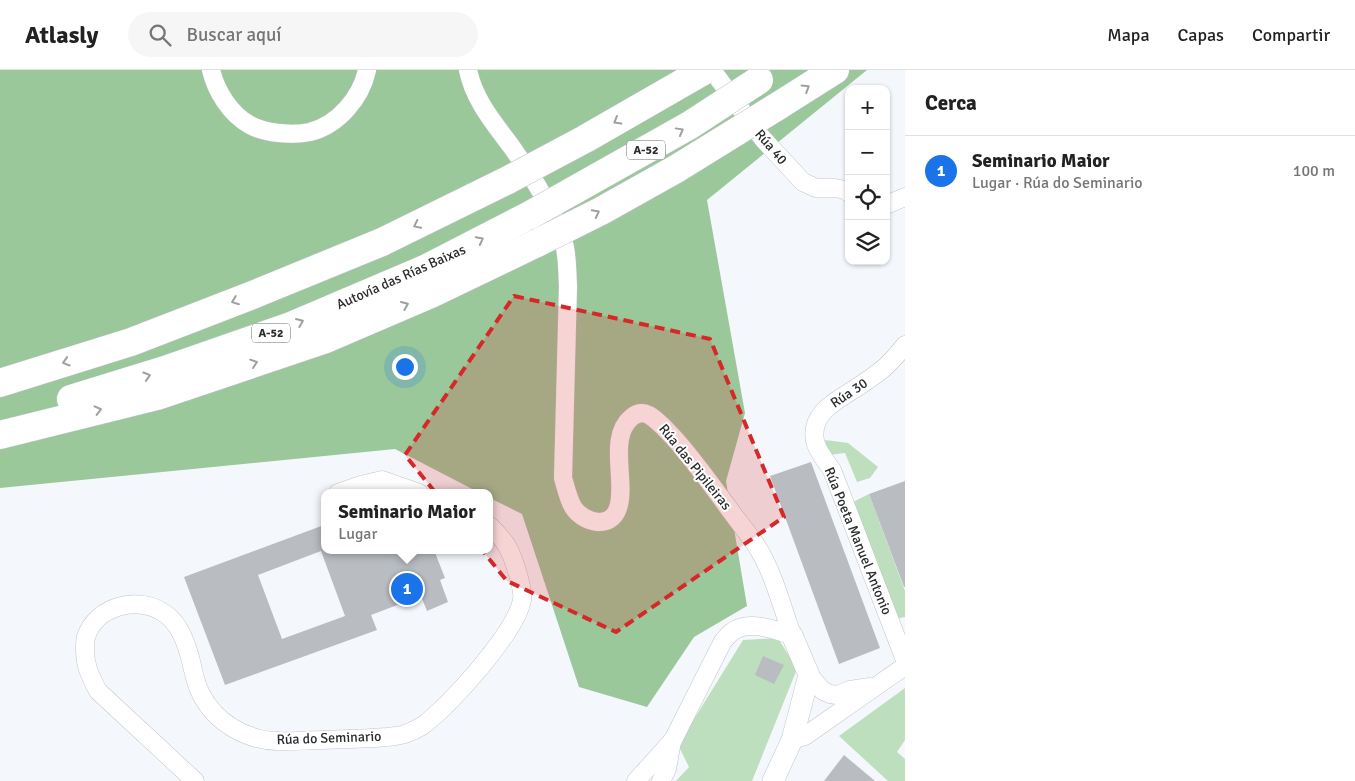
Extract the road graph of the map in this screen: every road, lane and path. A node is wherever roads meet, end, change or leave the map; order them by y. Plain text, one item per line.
1 (210, 70) edge
2 (367, 70) edge
3 (468, 70) edge
4 (705, 70) edge
5 (712, 70) edge
6 (834, 70) edge
7 (766, 75) edge
8 (845, 190) edge
9 (905, 197) edge
10 (890, 203) edge
11 (905, 345) edge
12 (0, 382) edge
13 (0, 420) edge
14 (0, 435) edge
15 (819, 450) joint
16 (350, 489) edge
17 (408, 489) edge
18 (493, 529) edge
19 (792, 635) junction
20 (905, 660) edge
21 (905, 666) edge
22 (809, 675) junction
23 (875, 686) junction
24 (673, 740) junction
25 (792, 740) junction
26 (195, 781) edge
27 (636, 781) edge
28 (661, 781) edge
29 (773, 781) edge

1 - 2 street
3 - 19 street, Rúa das Pipileiras
4 -> 12 highway, bridge
5 - 8 street, Rúa 40
14 -> 6 highway, bridge
13 -> 7 highway, Autovía das Rías Baixas / A-52, bridge
9 - 10 street
11 - 15 street, Rúa 30
15 - 20 street, Rúa Poeta Manuel Antonio
16 - 17 street
18 - 26 street, Rúa do Seminario
19 - 22 street
19 - 24 street
21 - 23 street
22 - 23 street
22 - 25 street
23 - 25 street
24 - 27 street
24 - 28 street
25 - 29 street

